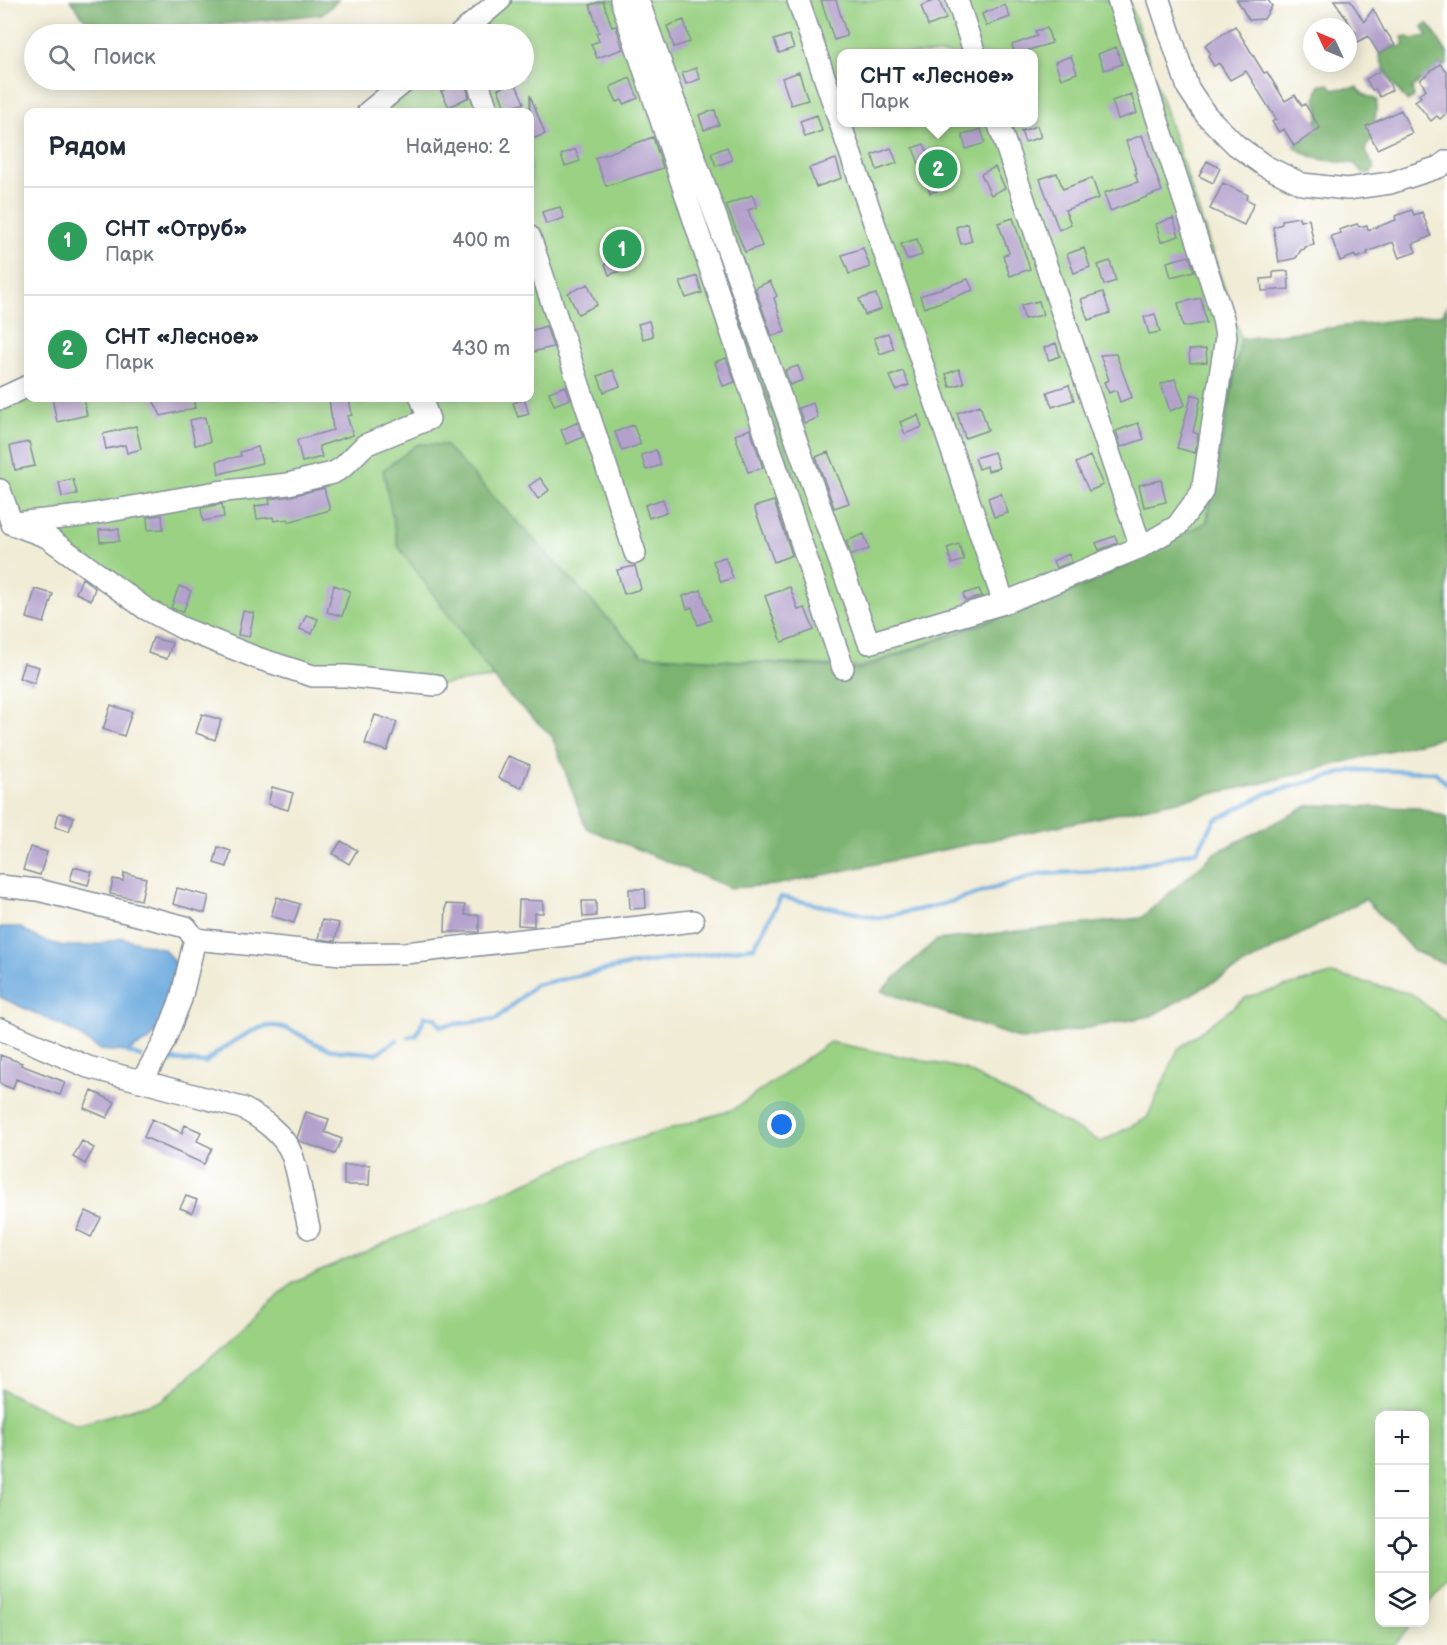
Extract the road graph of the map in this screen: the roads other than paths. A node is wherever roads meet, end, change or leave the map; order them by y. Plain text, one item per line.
1 (500, 0) edge
2 (621, 0) edge
3 (638, 0) edge
4 (798, 0) edge
5 (957, 0) edge
6 (1118, 0) edge
7 (1166, 3) edge
8 (472, 24) edge
9 (973, 49) edge
10 (395, 90) edge
11 (480, 90) edge
12 (373, 108) edge
13 (487, 108) edge
14 (837, 114) edge
15 (841, 127) edge
16 (999, 127) edge
17 (1447, 160) edge
18 (534, 249) edge
19 (24, 388) edge
20 (0, 399) edge
21 (423, 402) edge
22 (0, 490) edge
23 (6, 525) edge
24 (1141, 547) junction
25 (635, 553) dead end
26 (1004, 603) junction
27 (843, 668) dead end
28 (436, 685) dead end
29 (0, 886) edge
30 (693, 921) dead end
31 (195, 939) junction
32 (0, 1029) edge
33 (142, 1081) junction
34 (309, 1228) dead end

1 - 8 street
2 - 27 street
3 - 26 street
4 - 14 street
5 - 9 street
6 - 24 street
7 - 17 street
10 - 12 street
11 - 13 street
15 - 26 street
16 - 24 street
18 - 25 street
19 - 20 street
21 - 23 street
22 - 23 street
23 - 28 street
24 - 26 street
29 - 31 street
30 - 31 street
31 - 33 street
32 - 33 street
33 - 34 street

